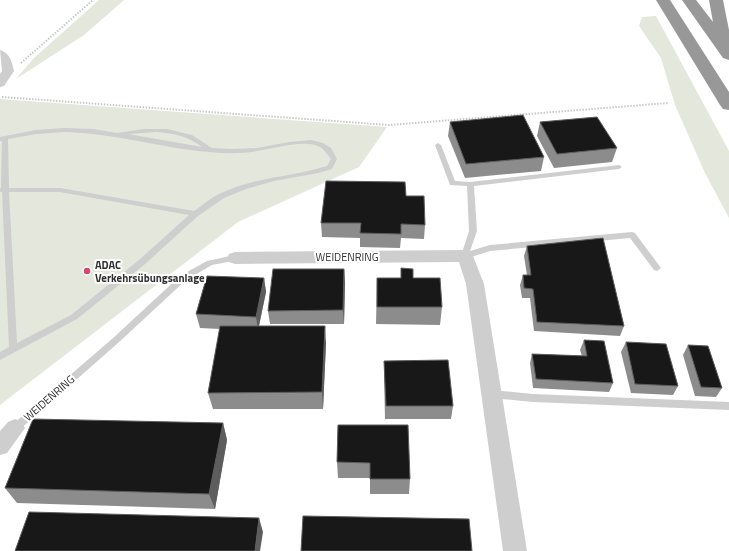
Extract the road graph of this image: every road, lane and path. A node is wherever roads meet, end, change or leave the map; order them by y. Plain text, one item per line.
1 (93, 0) edge
2 (663, 0) edge
3 (689, 0) edge
4 (716, 0) edge
5 (727, 52) edge
6 (0, 54) edge
7 (8, 71) junction
8 (0, 83) edge
9 (0, 97) edge
10 (668, 103) dead end
11 (729, 105) edge
12 (112, 135) junction
13 (3, 138) edge
14 (438, 145) dead end
15 (211, 150) junction
16 (620, 167) dead end
17 (470, 184) junction
18 (2, 189) edge
19 (195, 214) junction
20 (465, 256) junction
21 (234, 258) joint
22 (657, 268) dead end
23 (13, 349) junction
24 (0, 356) edge
25 (492, 394) junction
26 (729, 406) edge
27 (15, 428) joint
28 (0, 446) edge
29 (515, 551) edge

1 - 7 path
2 - 11 highway
3 - 5 highway
4 - 5 highway
6 - 7 street
7 - 8 street
9 - 10 path
12 - 13 lane
12 - 15 lane
12 - 15 lane
13 - 18 lane
14 - 17 lane
15 - 19 lane
16 - 17 lane
17 - 20 lane
18 - 19 lane
18 - 23 lane
19 - 23 lane
20 - 21 street, WEIDENRING
20 - 22 lane
20 - 25 street
21 - 27 lane, WEIDENRING
23 - 24 lane
25 - 26 lane
25 - 29 street
27 - 28 street, WEIDENRING

